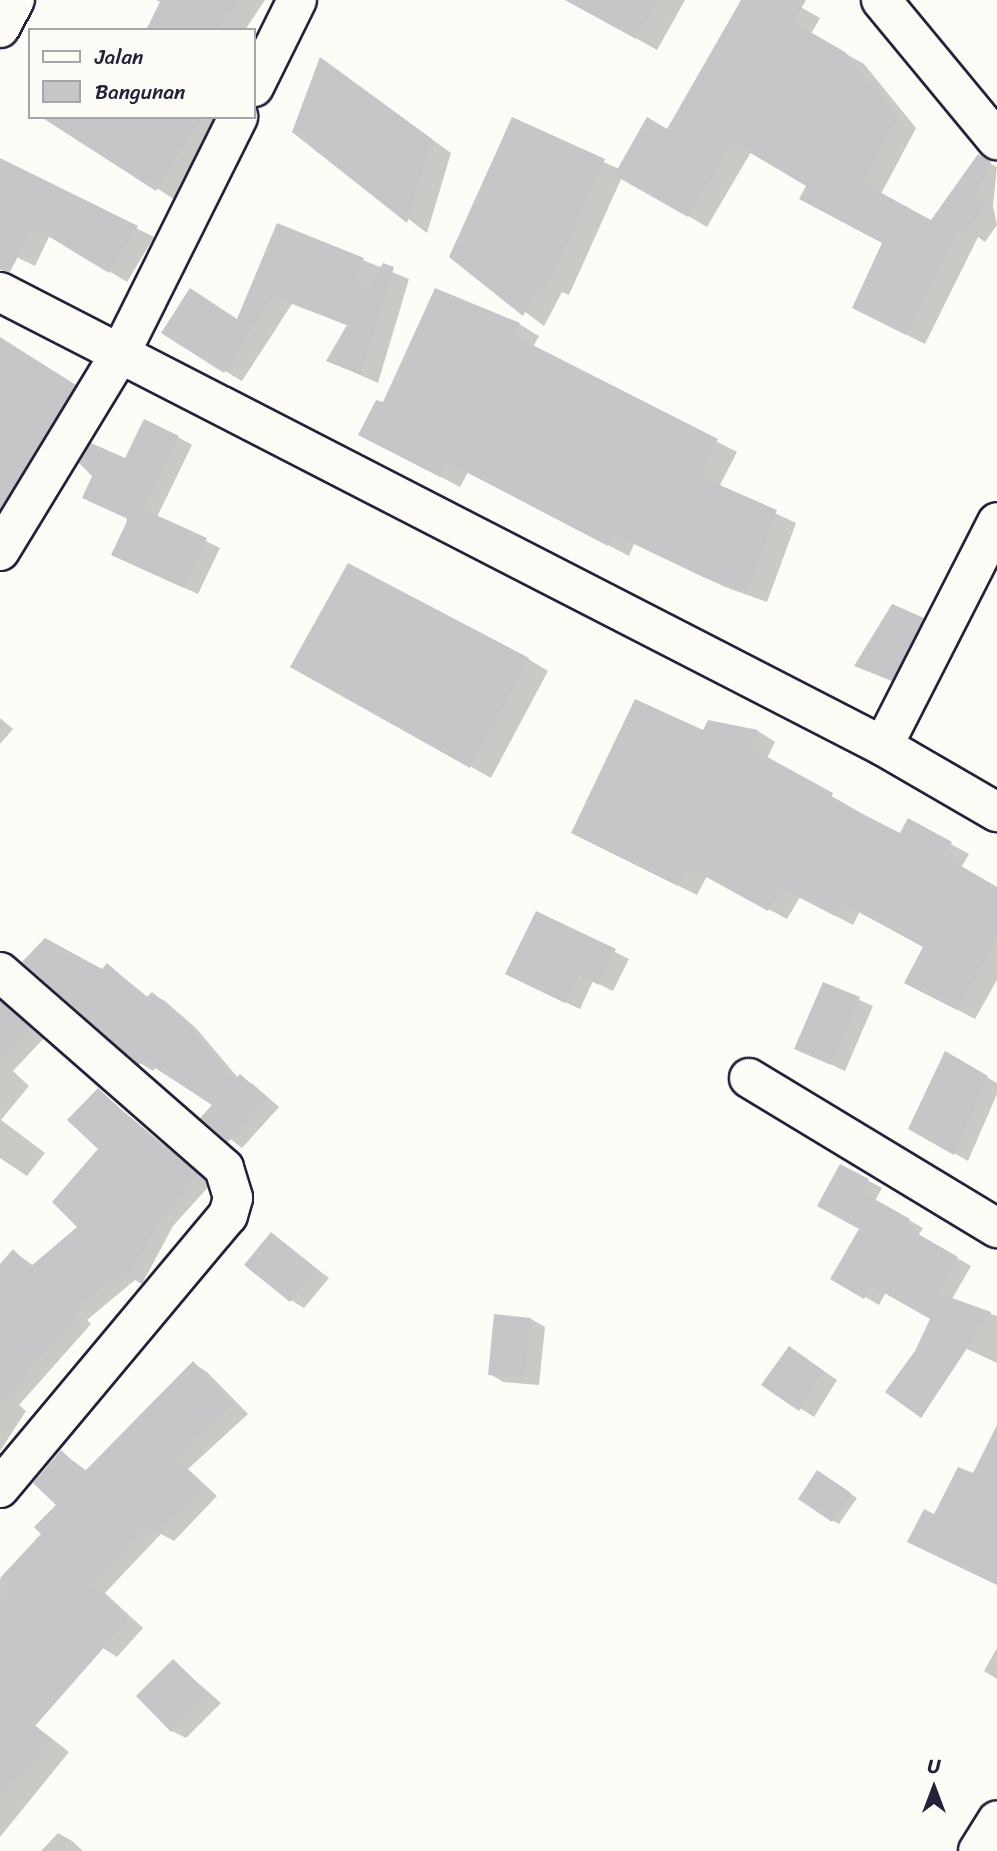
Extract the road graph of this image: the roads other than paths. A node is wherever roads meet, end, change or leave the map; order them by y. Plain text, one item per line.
1 (15, 0) edge
2 (297, 0) edge
3 (881, 0) edge
4 (0, 28) edge
5 (256, 83) edge
6 (237, 119) edge
7 (997, 140) edge
8 (0, 292) edge
9 (120, 354) junction
10 (997, 522) edge
11 (0, 551) edge
12 (883, 747) junction
13 (997, 813) edge
14 (0, 972) edge
15 (749, 1078) dead end
16 (997, 1228) edge
17 (0, 1488) edge
18 (997, 1820) edge
19 (978, 1851) edge

1 - 4 street
2 - 5 street
3 - 7 street
6 - 9 street
8 - 9 street
9 - 11 street
9 - 12 street
10 - 12 street
12 - 13 street
14 - 17 street
15 - 16 street
18 - 19 street

